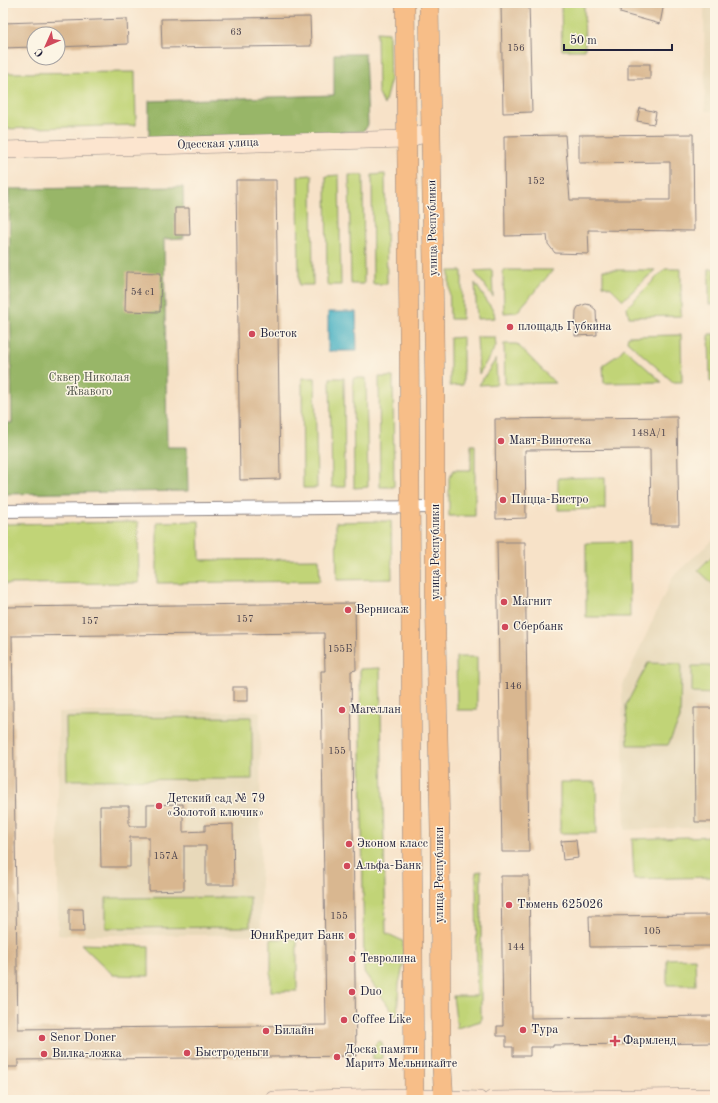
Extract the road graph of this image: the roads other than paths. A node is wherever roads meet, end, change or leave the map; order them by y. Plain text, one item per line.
1 (405, 3) edge
2 (429, 3) edge
3 (431, 132) junction
4 (406, 139) junction
5 (3, 150) edge
6 (410, 507) junction
7 (435, 507) junction
8 (3, 512) edge
9 (715, 1097) edge
10 (414, 1099) edge
11 (273, 1100) edge
12 (444, 1100) edge
13 (479, 1100) edge
14 (491, 1100) edge

1 - 4 main road
2 - 3 main road, улица Республики
3 - 4 main road, Одесская улица
3 - 7 main road, улица Республики
4 - 5 main road, Одесская улица
4 - 6 main road
6 - 7 street
6 - 8 street
6 - 10 main road
7 - 12 main road, улица Республики
9 - 14 main road
10 - 11 main road
10 - 12 main road
12 - 13 main road

